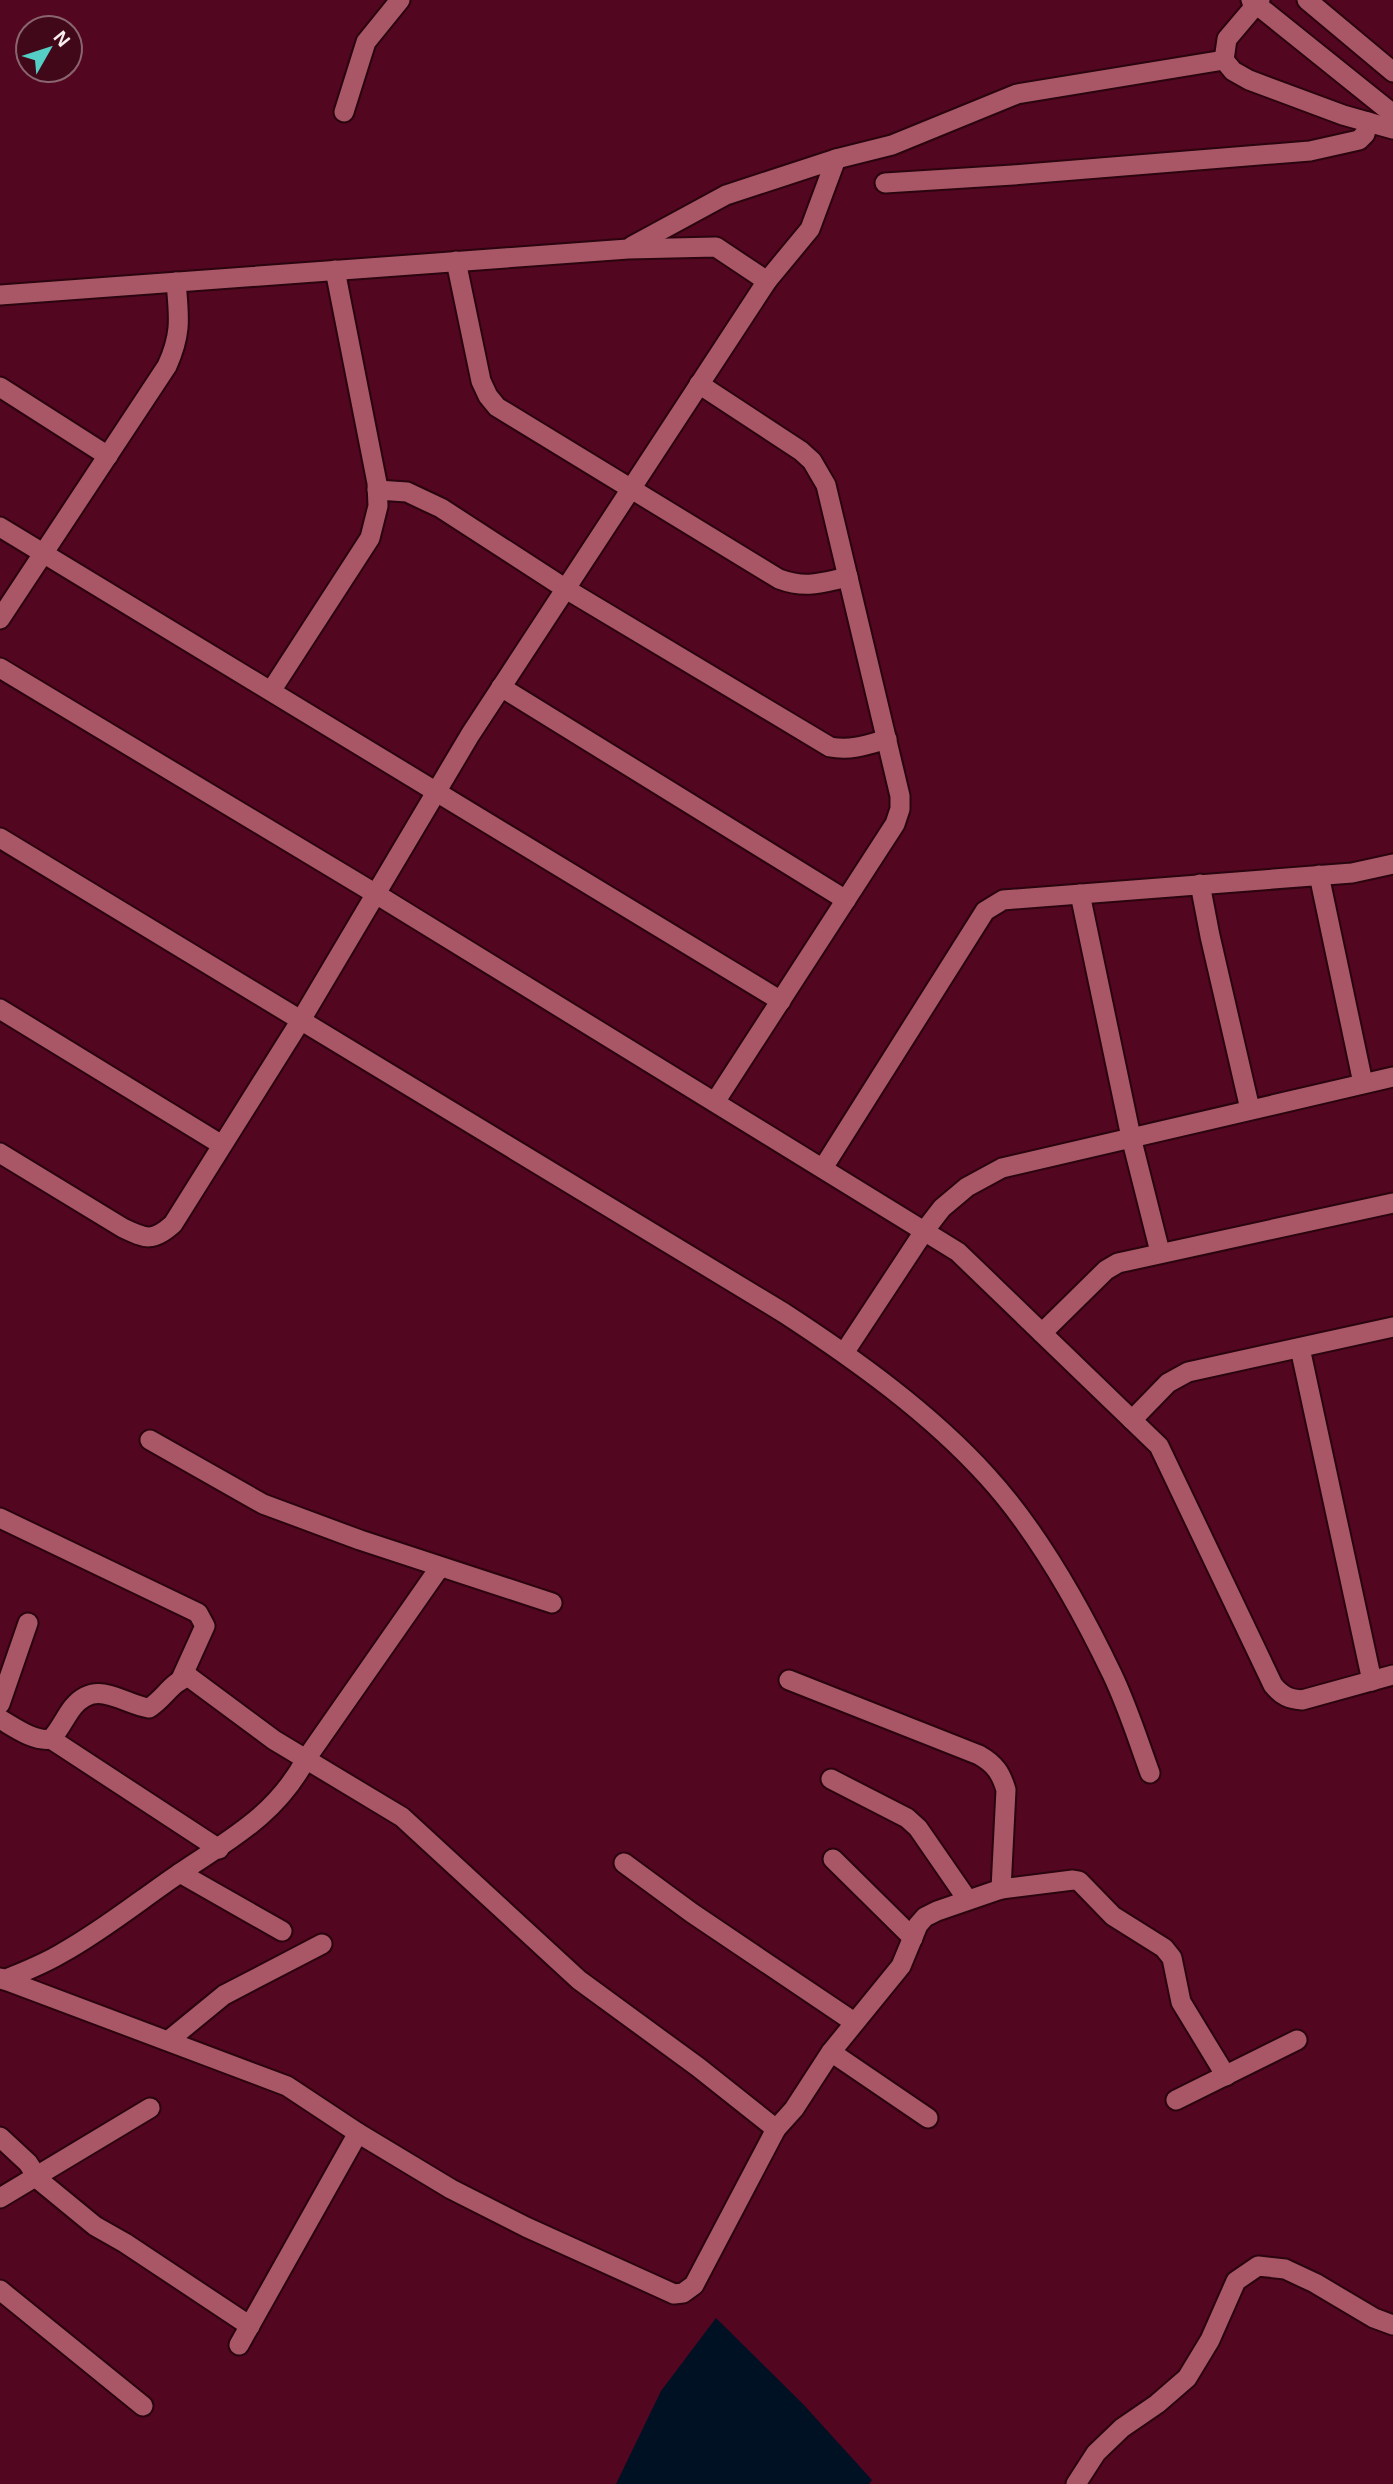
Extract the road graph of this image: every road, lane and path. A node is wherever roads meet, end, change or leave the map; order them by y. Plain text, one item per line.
1 (400, 0) edge
2 (1307, 0) edge
3 (1256, 1) edge
4 (1224, 60) junction
5 (1393, 72) edge
6 (344, 112) dead end
7 (1393, 114) edge
8 (1367, 122) junction
9 (1393, 129) edge
10 (836, 159) junction
11 (885, 183) dead end
12 (628, 248) junction
13 (456, 261) junction
14 (335, 270) junction
15 (767, 281) junction
16 (176, 282) junction
17 (0, 295) edge
18 (699, 384) junction
19 (0, 387) edge
20 (108, 456) junction
21 (631, 489) junction
22 (377, 490) junction
23 (0, 527) edge
24 (43, 553) junction
25 (848, 577) junction
26 (566, 589) junction
27 (0, 619) edge
28 (0, 668) edge
29 (501, 687) junction
30 (271, 691) junction
31 (887, 739) junction
32 (437, 792) junction
33 (0, 838) edge
34 (1393, 864) edge
35 (1319, 875) junction
36 (1200, 884) junction
37 (376, 894) junction
38 (1080, 894) junction
39 (846, 900) junction
40 (780, 1001) junction
41 (0, 1009) edge
42 (300, 1020) junction
43 (1393, 1077) edge
44 (1363, 1083) junction
45 (715, 1102) junction
46 (1250, 1109) junction
47 (1131, 1137) junction
48 (222, 1145) junction
49 (0, 1153) edge
50 (824, 1168) junction
51 (1393, 1203) edge
52 (925, 1230) junction
53 (1160, 1252) junction
54 (1393, 1328) edge
55 (1042, 1333) junction
56 (1300, 1348) junction
57 (844, 1353) junction
58 (1132, 1420) junction
59 (150, 1440) dead end
60 (0, 1518) edge
61 (440, 1567) junction
62 (552, 1603) dead end
63 (28, 1623) dead end
64 (1393, 1675) edge
65 (181, 1679) junction
66 (789, 1680) dead end
67 (1372, 1681) junction
68 (0, 1704) edge
69 (0, 1718) edge
70 (51, 1739) junction
71 (306, 1759) junction
72 (1150, 1773) dead end
73 (831, 1779) dead end
74 (219, 1849) junction
75 (833, 1859) dead end
76 (624, 1863) dead end
77 (180, 1872) junction
78 (1001, 1889) junction
79 (967, 1899) junction
80 (282, 1931) dead end
81 (913, 1938) junction
82 (323, 1944) dead end
83 (2, 1979) edge
84 (855, 2022) junction
85 (169, 2040) junction
86 (1297, 2040) dead end
87 (831, 2052) junction
88 (1226, 2076) junction
89 (1176, 2100) dead end
90 (150, 2108) dead end
91 (928, 2118) dead end
92 (776, 2129) junction
93 (358, 2133) junction
94 (0, 2137) edge
95 (36, 2175) junction
96 (0, 2197) edge
97 (0, 2290) edge
98 (1393, 2325) edge
99 (250, 2326) junction
100 (239, 2345) dead end
101 (143, 2406) dead end
102 (1076, 2484) edge

1 - 6 street
2 - 5 street
3 - 4 street
3 - 7 street
4 - 8 street
4 - 10 street
8 - 9 street
8 - 11 street
10 - 12 street
10 - 15 street
12 - 13 street
12 - 15 street
13 - 14 street
13 - 21 street
14 - 16 street
14 - 22 street
15 - 18 street
16 - 17 street
16 - 20 street
18 - 21 street
18 - 25 street
19 - 20 street
20 - 24 street
21 - 25 street
21 - 26 street
22 - 26 street
22 - 30 street
23 - 24 street
24 - 27 street
24 - 30 street
25 - 31 street
26 - 29 street
26 - 31 street
28 - 37 street
29 - 32 street
29 - 39 street
30 - 32 street
31 - 39 street
32 - 37 street
32 - 40 street
33 - 42 street
34 - 35 street
35 - 36 street
35 - 44 street
36 - 38 street
36 - 46 street
37 - 42 street
37 - 45 street
38 - 47 street
38 - 50 street
39 - 40 street
40 - 45 street
41 - 48 street
42 - 48 street
42 - 57 street
43 - 44 street
44 - 46 street
45 - 50 street
46 - 47 street
47 - 52 street
47 - 53 street
48 - 49 street
50 - 52 street
51 - 53 street
52 - 55 street
52 - 57 street
53 - 55 street
54 - 56 street
55 - 58 street
56 - 58 street
56 - 67 street
57 - 72 street
58 - 67 street
59 - 61 street
60 - 65 street
61 - 62 street
61 - 71 street
63 - 68 street
64 - 67 street
65 - 70 street
65 - 71 street
66 - 78 street
69 - 70 street
70 - 74 street
71 - 74 street
71 - 92 street
73 - 79 street
74 - 77 street
75 - 81 street
76 - 84 street
77 - 80 street
77 - 83 street
78 - 79 street
78 - 88 street
79 - 81 street
81 - 84 street
82 - 85 street
83 - 85 street
84 - 87 street
85 - 93 street
86 - 88 street
87 - 91 street
87 - 92 street
88 - 89 street
90 - 95 street
92 - 93 street
93 - 99 street
94 - 95 street
95 - 96 street
95 - 99 street
97 - 101 street
98 - 102 street
99 - 100 street

